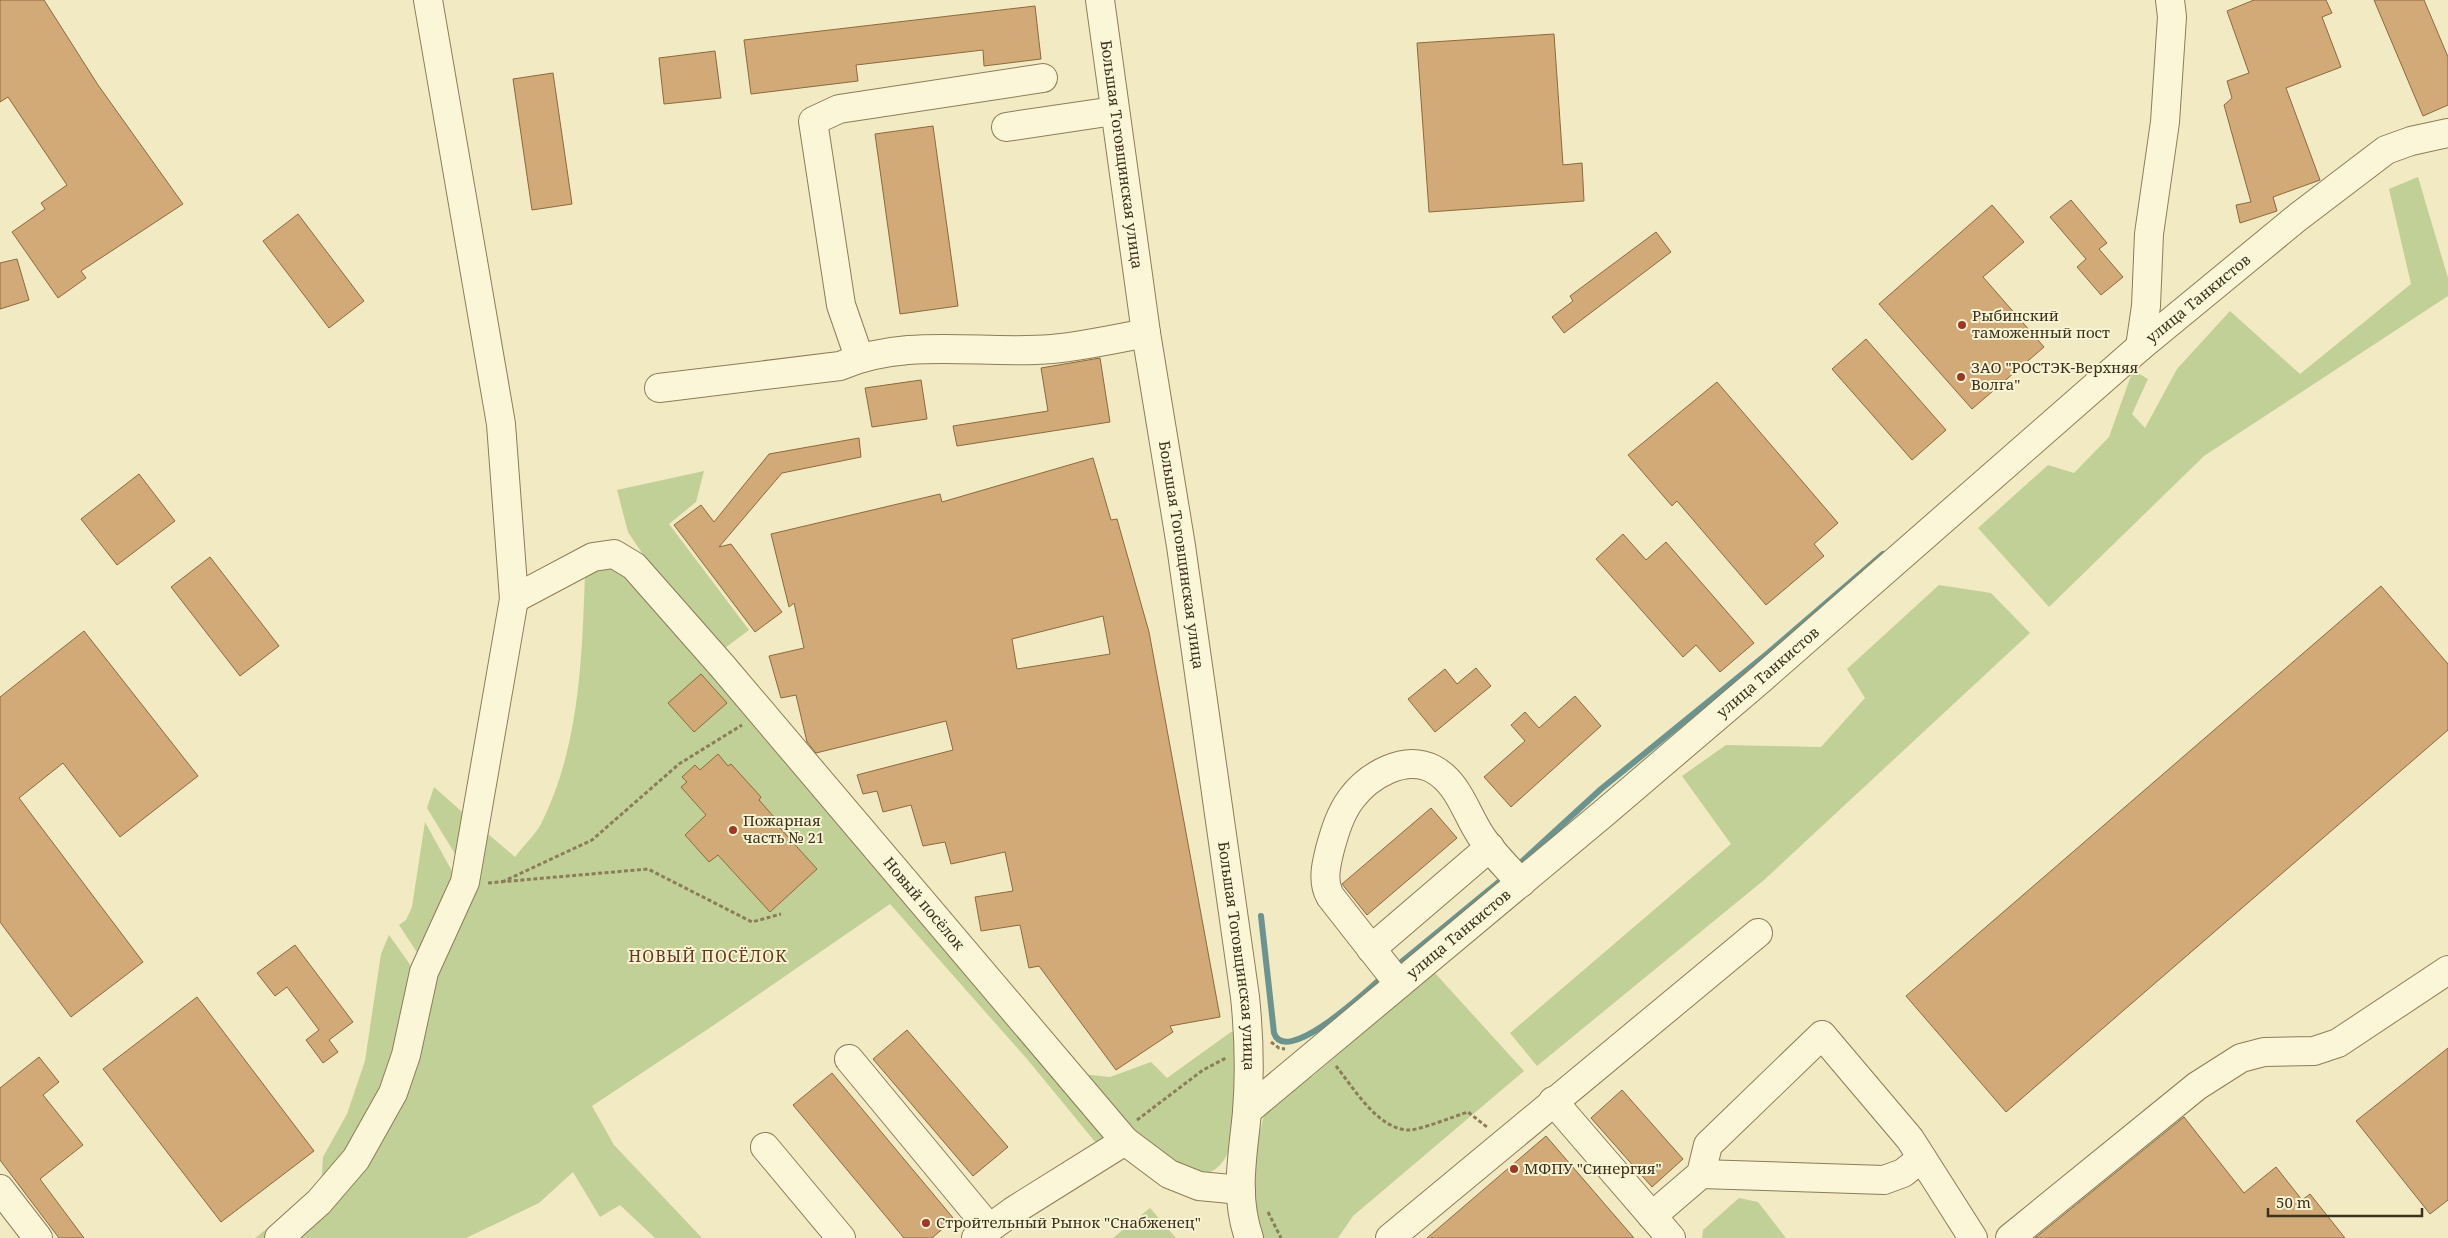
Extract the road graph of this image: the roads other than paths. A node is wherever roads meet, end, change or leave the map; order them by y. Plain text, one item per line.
1 (428, 0) edge
2 (1100, 0) edge
3 (2170, 0) edge
4 (1043, 78) dead end
5 (1114, 111) junction
6 (1006, 127) dead end
7 (2448, 133) edge
8 (1146, 334) junction
9 (2140, 347) junction
10 (859, 357) junction
11 (659, 388) dead end
12 (514, 599) junction
13 (1490, 847) junction
14 (1520, 883) junction
15 (1758, 932) dead end
16 (1371, 949) junction
17 (2448, 970) edge
18 (1399, 984) junction
19 (850, 1059) dead end
20 (1553, 1101) junction
21 (1247, 1111) junction
22 (1125, 1141) junction
23 (765, 1147) dead end
24 (1922, 1158) junction
25 (1700, 1174) junction
26 (0, 1189) edge
27 (1241, 1190) junction
28 (1652, 1216) junction
29 (983, 1233) edge
30 (38, 1238) edge
31 (279, 1238) edge
32 (841, 1238) edge
33 (1250, 1238) edge
34 (1390, 1238) edge
35 (1670, 1238) edge
36 (1973, 1238) edge
37 (2011, 1238) edge

1 - 12 street
2 - 5 street, Большая Тоговщинская улица
3 - 9 street
4 - 10 street
5 - 6 street
5 - 8 street, Большая Тоговщинская улица
7 - 9 street, улица Танкистов
8 - 10 street
8 - 21 street, Большая Тоговщинская улица
9 - 14 street, улица Танкистов
10 - 11 street
12 - 22 street, Новый посёлок
12 - 31 street
13 - 14 street
13 - 16 street
13 - 16 street
14 - 18 street, улица Танкистов
15 - 20 street
16 - 18 street
17 - 37 street
18 - 21 street, улица Танкистов
19 - 29 street
20 - 28 street
20 - 34 street
21 - 27 street
22 - 27 street, Новый посёлок
22 - 29 street
23 - 32 street
24 - 25 street
24 - 25 street
24 - 36 street
25 - 28 street
26 - 30 street
27 - 33 street
28 - 35 street

